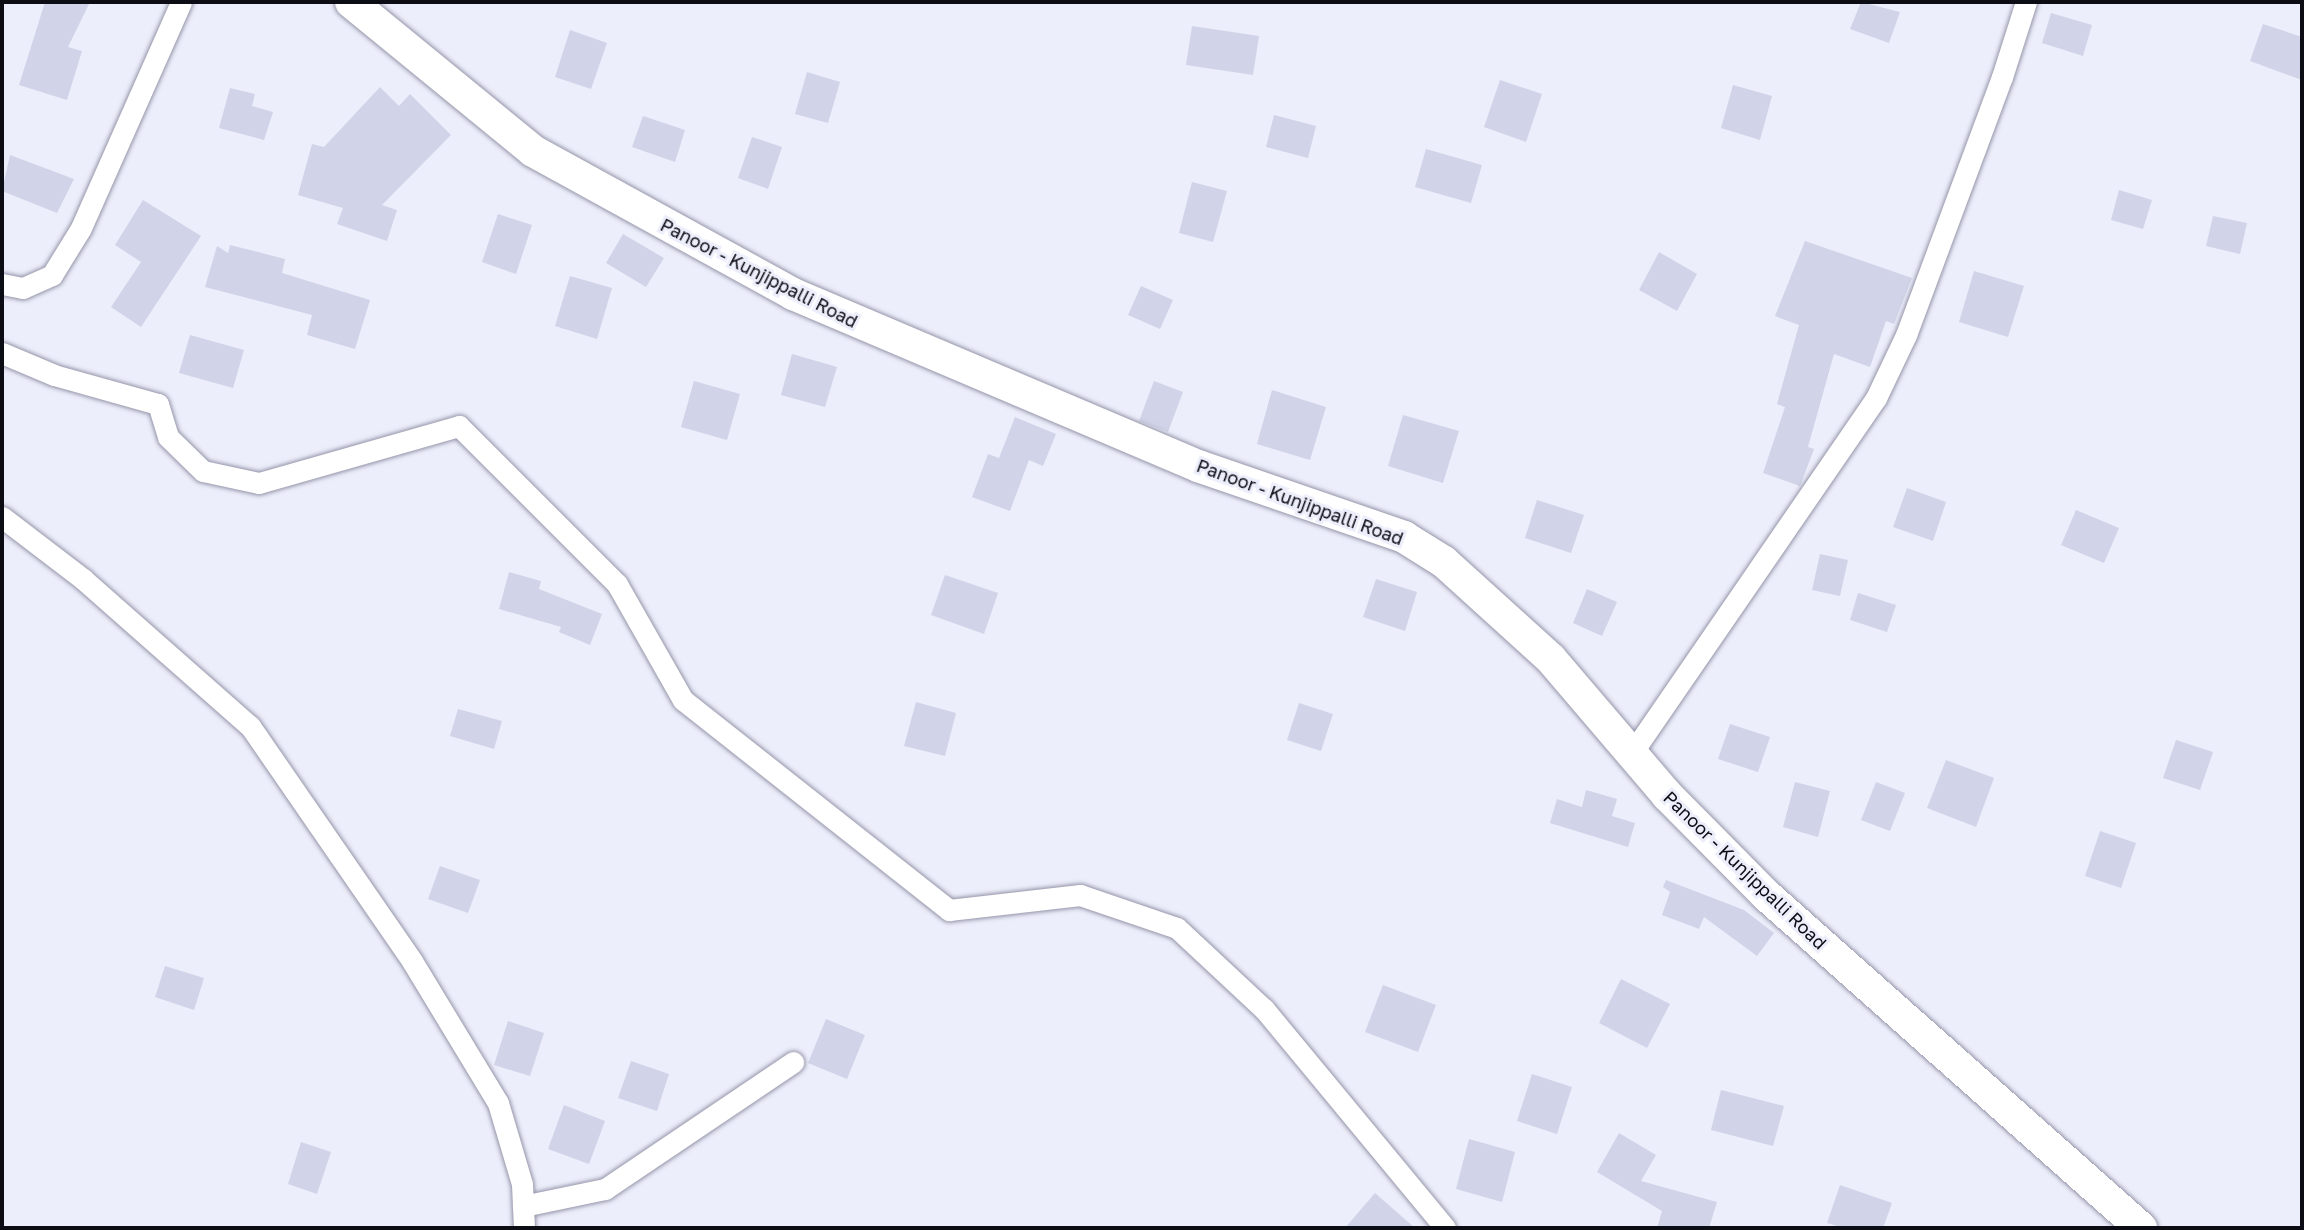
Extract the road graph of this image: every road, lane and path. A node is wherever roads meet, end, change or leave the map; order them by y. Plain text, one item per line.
1 (181, 2) edge
2 (351, 2) edge
3 (2026, 2) edge
4 (2, 284) edge
5 (2, 353) edge
6 (2, 517) edge
7 (1632, 754) junction
8 (793, 1062) dead end
9 (523, 1206) junction
10 (524, 1228) edge
11 (1445, 1228) edge
12 (2141, 1228) edge

1 - 4 street
2 - 7 main road, Panoor - Kunjippalli Road
3 - 7 street
5 - 11 street
6 - 9 street
7 - 12 main road, Panoor - Kunjippalli Road
8 - 9 street
9 - 10 street

